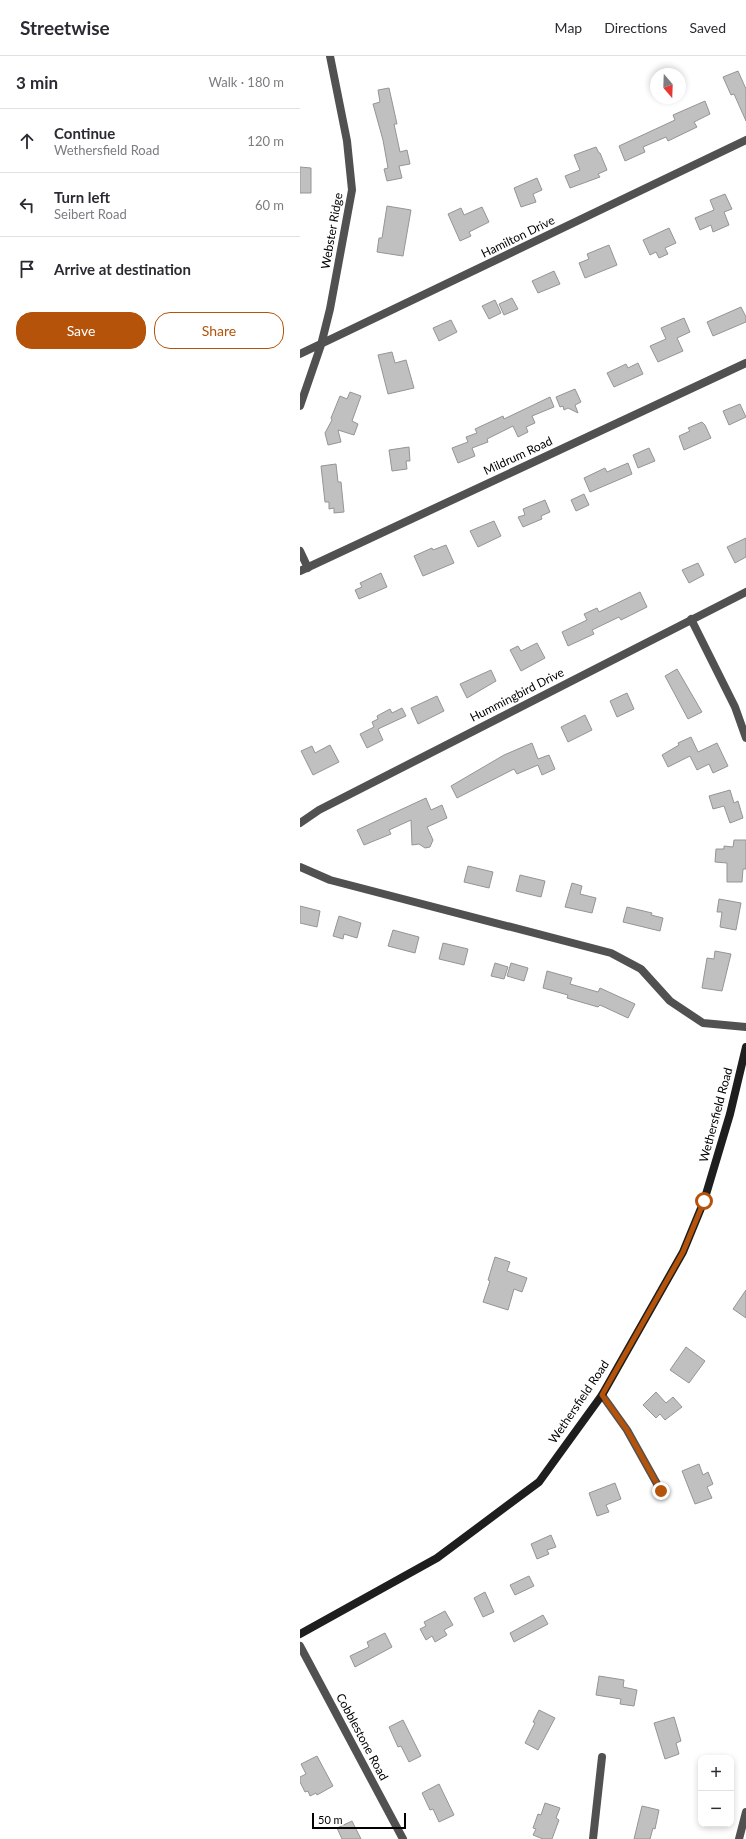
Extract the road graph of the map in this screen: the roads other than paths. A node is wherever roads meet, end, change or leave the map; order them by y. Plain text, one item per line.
1 (330, 56) edge
2 (746, 140) edge
3 (321, 345) junction
4 (300, 354) edge
5 (746, 363) edge
6 (300, 406) edge
7 (300, 551) edge
8 (304, 570) edge
9 (746, 592) edge
10 (691, 619) junction
11 (746, 738) edge
12 (300, 823) edge
13 (300, 867) edge
14 (746, 1027) edge
15 (746, 1048) edge
16 (602, 1395) junction
17 (661, 1491) dead end
18 (300, 1634) edge
19 (300, 1646) edge
20 (602, 1757) dead end
21 (746, 1812) edge
22 (403, 1839) edge
23 (593, 1839) edge
24 (739, 1839) edge

1 - 3 street, Webster Ridge
2 - 3 street, Hamilton Drive
3 - 4 street, Hamilton Drive
3 - 6 street, Webster Ridge
5 - 8 street, Mildrum Road
7 - 8 street
9 - 10 street, Hummingbird Drive
10 - 11 street
10 - 12 street, Hummingbird Drive
13 - 14 street
15 - 16 street, Wethersfield Road
16 - 17 street
16 - 18 street, Wethersfield Road
19 - 22 street, Cobblestone Road
20 - 23 street
21 - 24 street

